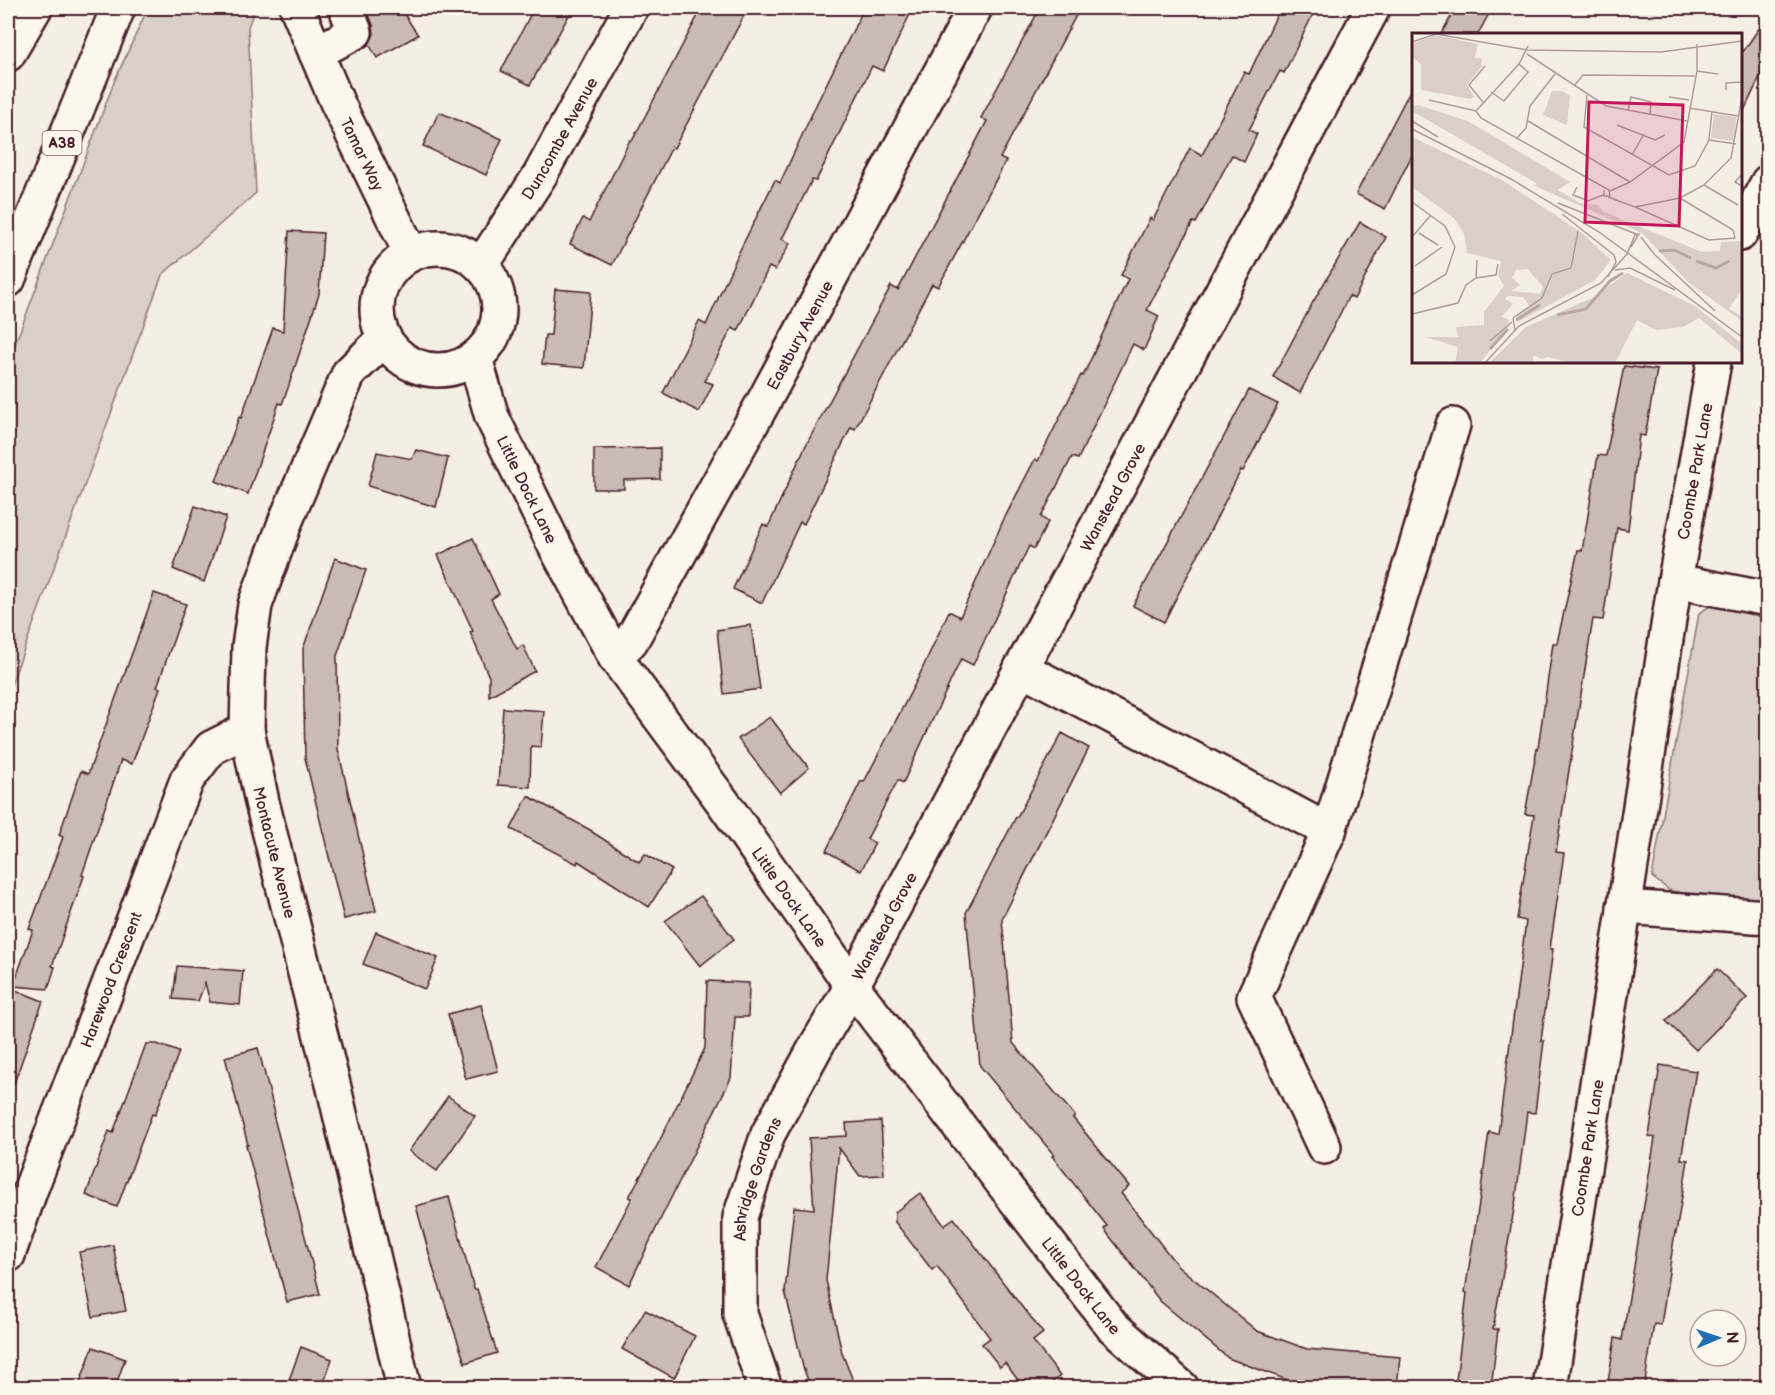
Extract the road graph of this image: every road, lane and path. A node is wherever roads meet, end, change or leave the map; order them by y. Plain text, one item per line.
1 (35, 8) edge
2 (118, 8) edge
3 (297, 8) edge
4 (346, 8) edge
5 (631, 8) edge
6 (975, 8) edge
7 (1373, 8) edge
8 (316, 53) junction
9 (8, 54) edge
10 (1767, 182) edge
11 (1742, 230) edge
12 (411, 254) junction
13 (481, 266) junction
14 (8, 280) edge
15 (384, 339) junction
16 (475, 358) junction
17 (1714, 363) edge
18 (1453, 425) dead end
19 (1675, 582) junction
20 (1767, 599) edge
21 (615, 657) junction
22 (1021, 668) junction
23 (247, 730) junction
24 (1329, 831) junction
25 (1624, 907) junction
26 (1767, 917) edge
27 (852, 986) junction
28 (1324, 1147) dead end
29 (8, 1255) edge
30 (404, 1388) edge
31 (765, 1388) edge
32 (1182, 1388) edge
33 (1550, 1388) edge

1 - 9 main road
2 - 14 main road, A38
3 - 8 main road, Tamar Way
4 - 8 main road
5 - 13 main road, Duncombe Avenue
6 - 21 main road, Eastbury Avenue
7 - 22 main road, Wanstead Grove
8 - 12 main road, Tamar Way
10 - 11 main road
12 - 13 main road
12 - 15 main road
13 - 16 main road
15 - 16 main road
15 - 23 main road, Montacute Avenue
16 - 21 main road, Little Dock Lane
17 - 19 main road, Coombe Park Lane
18 - 24 main road
19 - 20 main road
19 - 25 main road, Coombe Park Lane
21 - 27 main road, Little Dock Lane
22 - 24 main road
22 - 27 main road, Wanstead Grove
23 - 29 main road, Harewood Crescent
23 - 30 main road, Montacute Avenue
24 - 28 main road
25 - 26 main road
25 - 33 main road, Coombe Park Lane
27 - 31 main road, Ashridge Gardens
27 - 32 main road, Little Dock Lane

